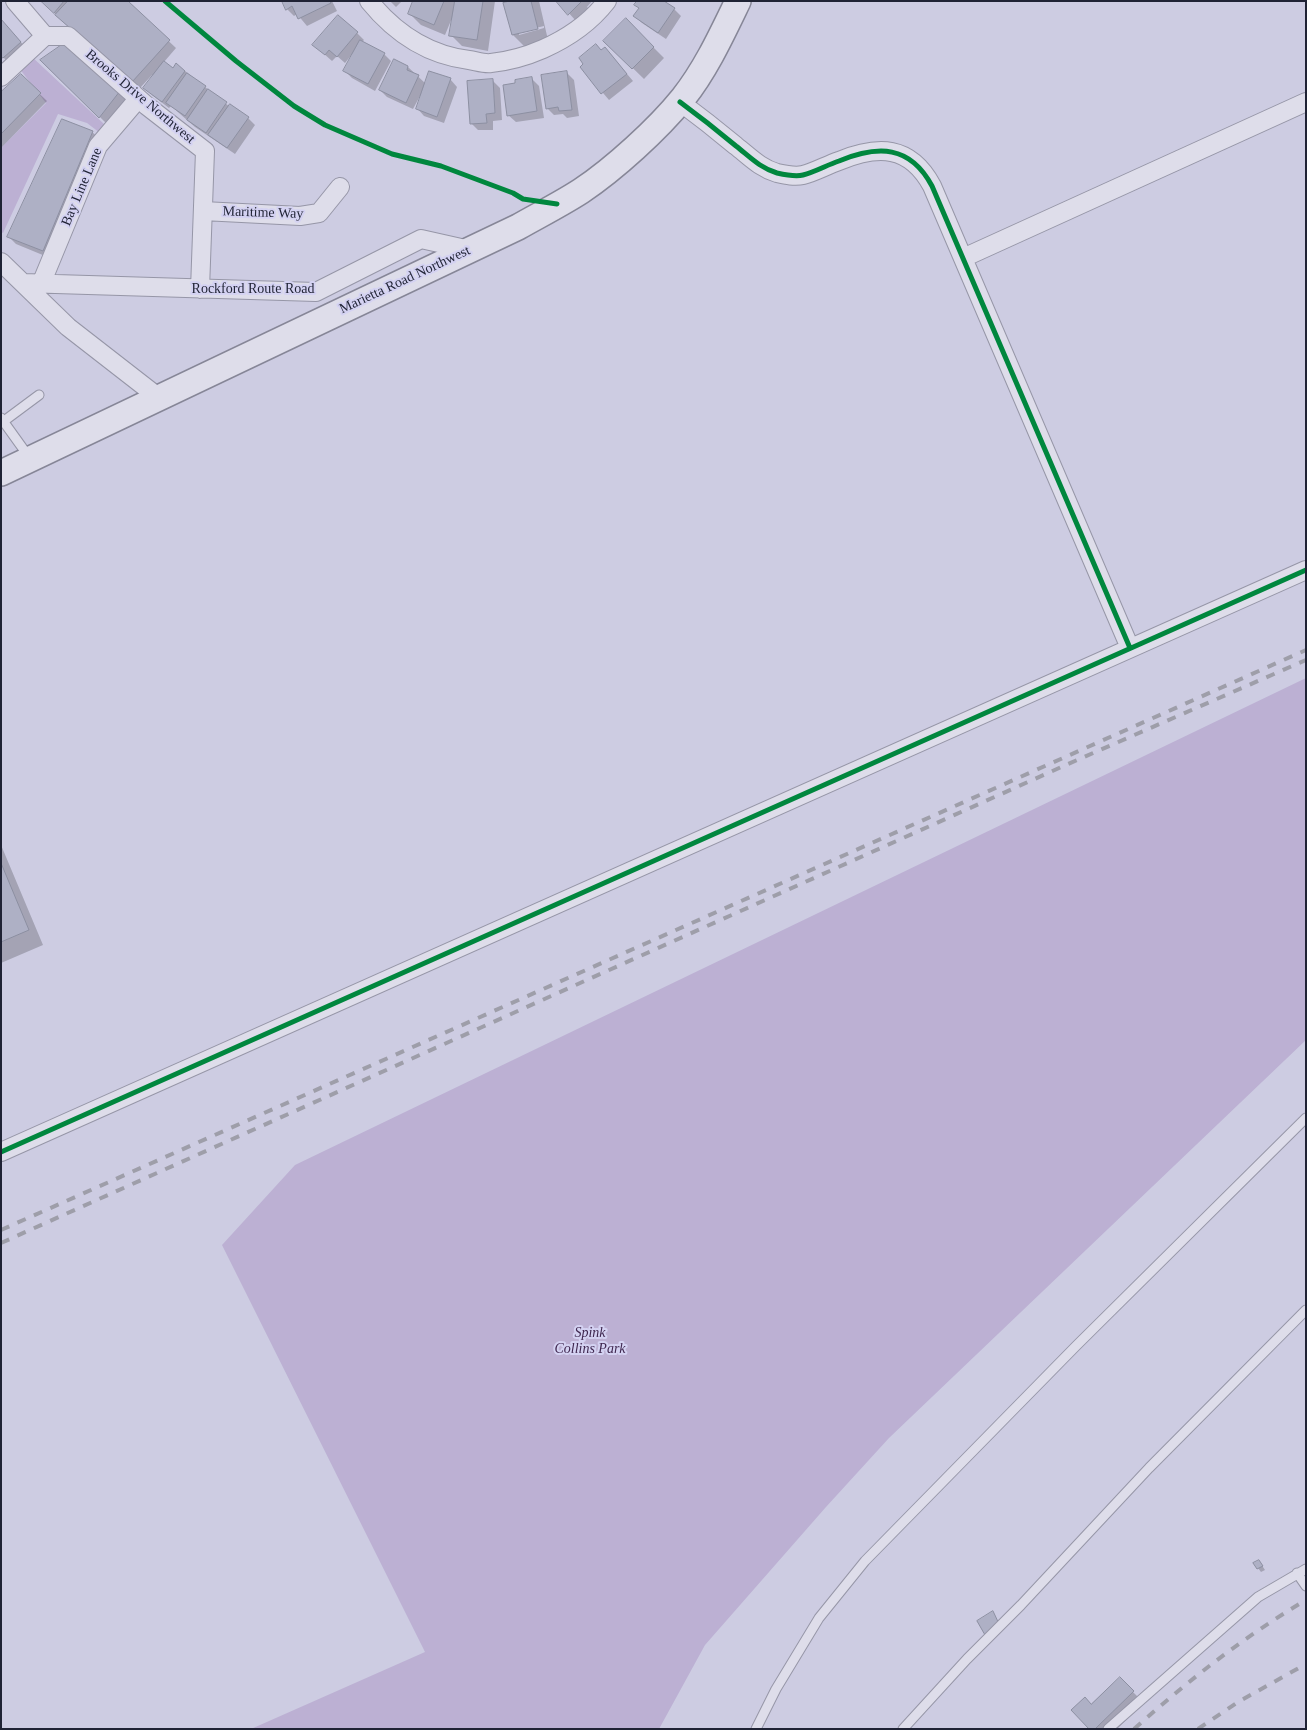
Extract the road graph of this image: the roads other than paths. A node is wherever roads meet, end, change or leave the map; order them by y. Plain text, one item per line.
1 (15, 1) edge
2 (369, 1) edge
3 (607, 1) edge
4 (738, 1) edge
5 (45, 36) junction
6 (1, 77) edge
7 (138, 99) junction
8 (680, 102) junction
9 (1306, 102) edge
10 (340, 187) dead end
11 (203, 211) junction
12 (470, 250) junction
13 (963, 258) junction
14 (1, 262) edge
15 (32, 284) junction
16 (200, 289) junction
17 (39, 395) dead end
18 (158, 397) junction
19 (4, 424) edge
20 (31, 459) junction
21 (1, 473) edge
22 (1306, 570) edge
23 (1130, 648) junction
24 (1306, 1118) edge
25 (1, 1152) edge
26 (1306, 1310) edge
27 (1302, 1571) edge
28 (1306, 1586) edge
29 (756, 1729) edge
30 (903, 1729) edge
31 (1108, 1729) edge

1 - 5 street
2 - 3 street
4 - 8 main road, Marietta Road Northwest
5 - 6 street
5 - 7 street, Brooks Drive Northwest
7 - 11 street, Brooks Drive Northwest
7 - 15 street, Bay Line Lane
8 - 12 main road, Marietta Road Northwest
8 - 13 street
9 - 13 street
10 - 11 street, Maritime Way
11 - 16 street, Brooks Drive Northwest
12 - 16 street, Rockford Route Road
12 - 18 main road, Marietta Road Northwest
13 - 23 street
14 - 15 street
15 - 16 street, Rockford Route Road
15 - 18 street
17 - 19 lane
18 - 20 main road, Marietta Road Northwest
19 - 20 lane
20 - 21 main road, Marietta Road Northwest
22 - 23 street
23 - 25 street
24 - 29 lane
26 - 30 lane
27 - 28 lane
27 - 31 lane

